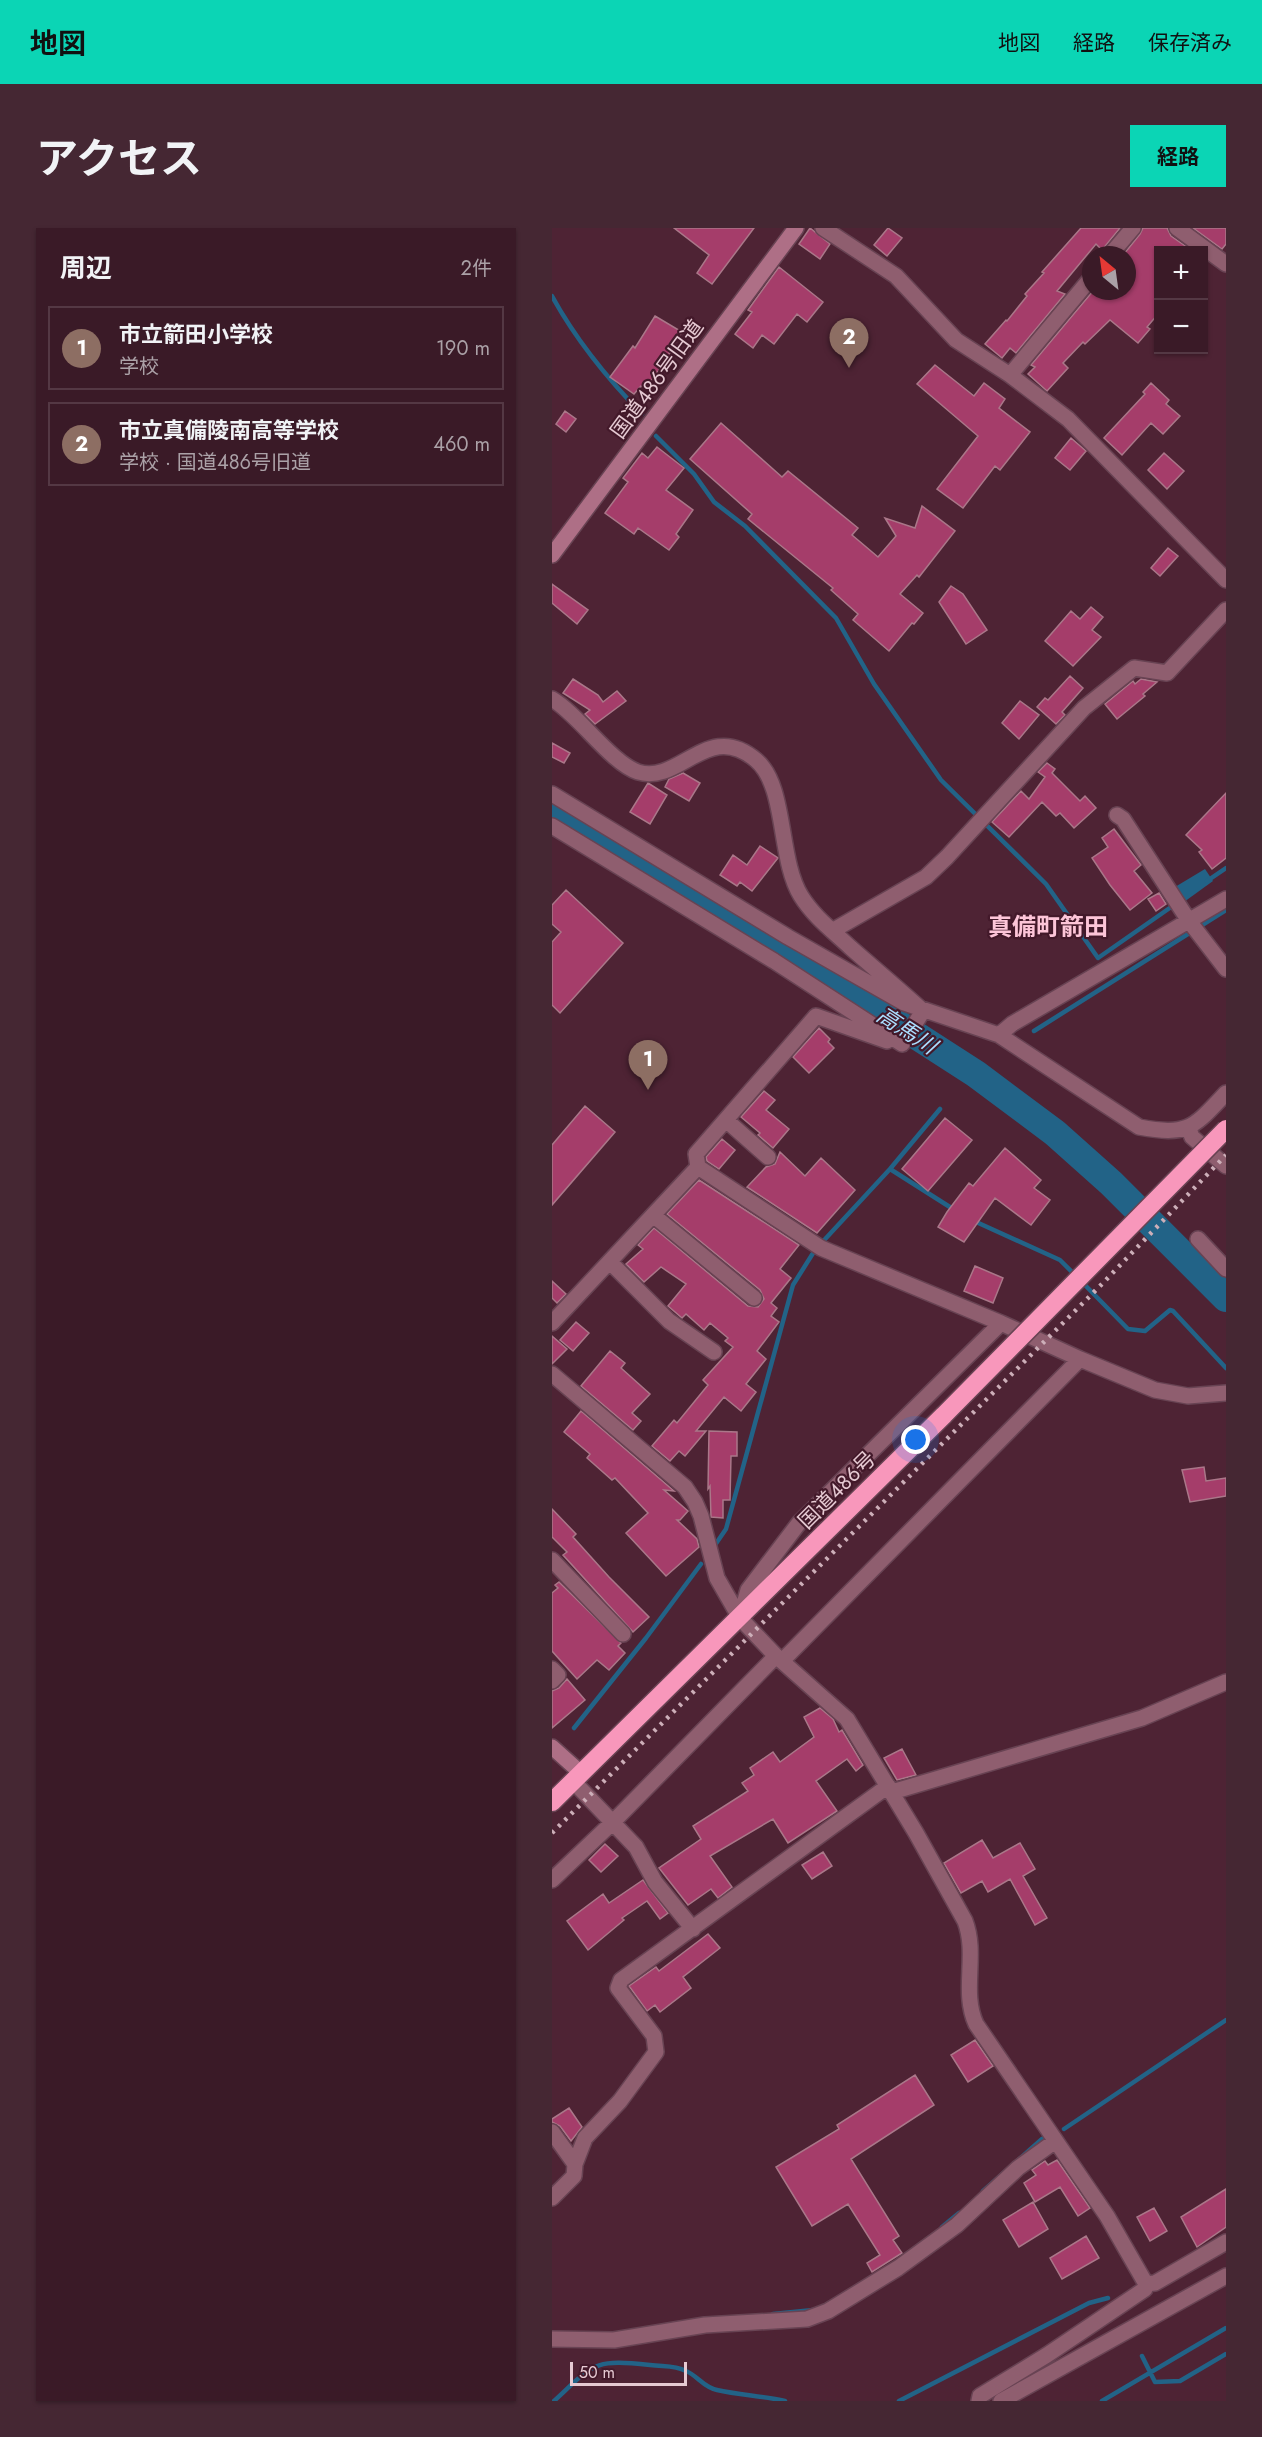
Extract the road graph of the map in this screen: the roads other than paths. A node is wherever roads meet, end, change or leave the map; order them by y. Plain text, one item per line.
1 (823, 228) edge
2 (1133, 228) edge
3 (1177, 228) edge
4 (794, 229) edge
5 (1118, 246) edge
6 (1226, 264) edge
7 (1082, 289) edge
8 (1010, 375) junction
9 (552, 555) edge
10 (1226, 580) edge
11 (1226, 610) edge
12 (552, 699) edge
13 (552, 794) edge
14 (1117, 815) dead end
15 (552, 826) edge
16 (1226, 899) edge
17 (1194, 926) junction
18 (832, 931) junction
19 (1226, 969) edge
20 (921, 1015) junction
21 (999, 1035) junction
22 (904, 1041) junction
23 (1226, 1093) edge
24 (726, 1120) junction
25 (1189, 1129) junction
26 (1226, 1129) edge
27 (768, 1157) dead end
28 (1226, 1166) edge
29 (698, 1167) junction
30 (653, 1215) junction
31 (1198, 1239) dead end
32 (610, 1262) junction
33 (1226, 1269) edge
34 (754, 1298) dead end
35 (552, 1323) edge
36 (1001, 1323) junction
37 (714, 1352) dead end
38 (1080, 1359) junction
39 (552, 1374) edge
40 (1226, 1393) edge
41 (552, 1560) edge
42 (740, 1618) junction
43 (622, 1634) dead end
44 (779, 1659) junction
45 (552, 1669) edge
46 (552, 1681) edge
47 (1226, 1682) edge
48 (552, 1747) edge
49 (577, 1777) junction
50 (890, 1789) junction
51 (552, 1802) edge
52 (613, 1822) junction
53 (552, 1880) edge
54 (693, 1929) junction
55 (552, 2132) edge
56 (1054, 2142) junction
57 (575, 2164) junction
58 (552, 2198) edge
59 (1226, 2242) edge
60 (1226, 2276) edge
61 (1146, 2284) junction
62 (552, 2339) edge
63 (979, 2401) edge
64 (1001, 2401) edge

1 - 8 street
2 - 5 street
3 - 6 street
4 - 9 street, 国道486号旧道
7 - 8 street
8 - 10 street
11 - 18 street
12 - 18 street
13 - 20 street
14 - 17 street
15 - 22 street
16 - 17 street
17 - 19 street
17 - 21 street
18 - 20 street
20 - 21 street
20 - 22 street
21 - 25 street
22 - 24 street
23 - 25 street
24 - 27 street
24 - 29 street
25 - 28 street
26 - 42 highway, 国道486号, bridge
29 - 30 street
29 - 36 street
30 - 32 street
30 - 34 street
31 - 33 street
32 - 35 street
32 - 37 street
36 - 38 street
36 - 42 street
38 - 40 street
38 - 44 street
39 - 42 street
41 - 43 street
42 - 44 street
42 - 49 highway, 国道486号
44 - 50 street
44 - 52 street
45 - 46 street
47 - 50 street
48 - 49 street
49 - 51 highway, 国道486号
49 - 52 street
50 - 54 street
50 - 56 street
52 - 53 street
52 - 54 street
54 - 57 street
55 - 57 street
56 - 61 street
56 - 62 street
57 - 58 street
59 - 61 street
60 - 64 street
61 - 63 street

